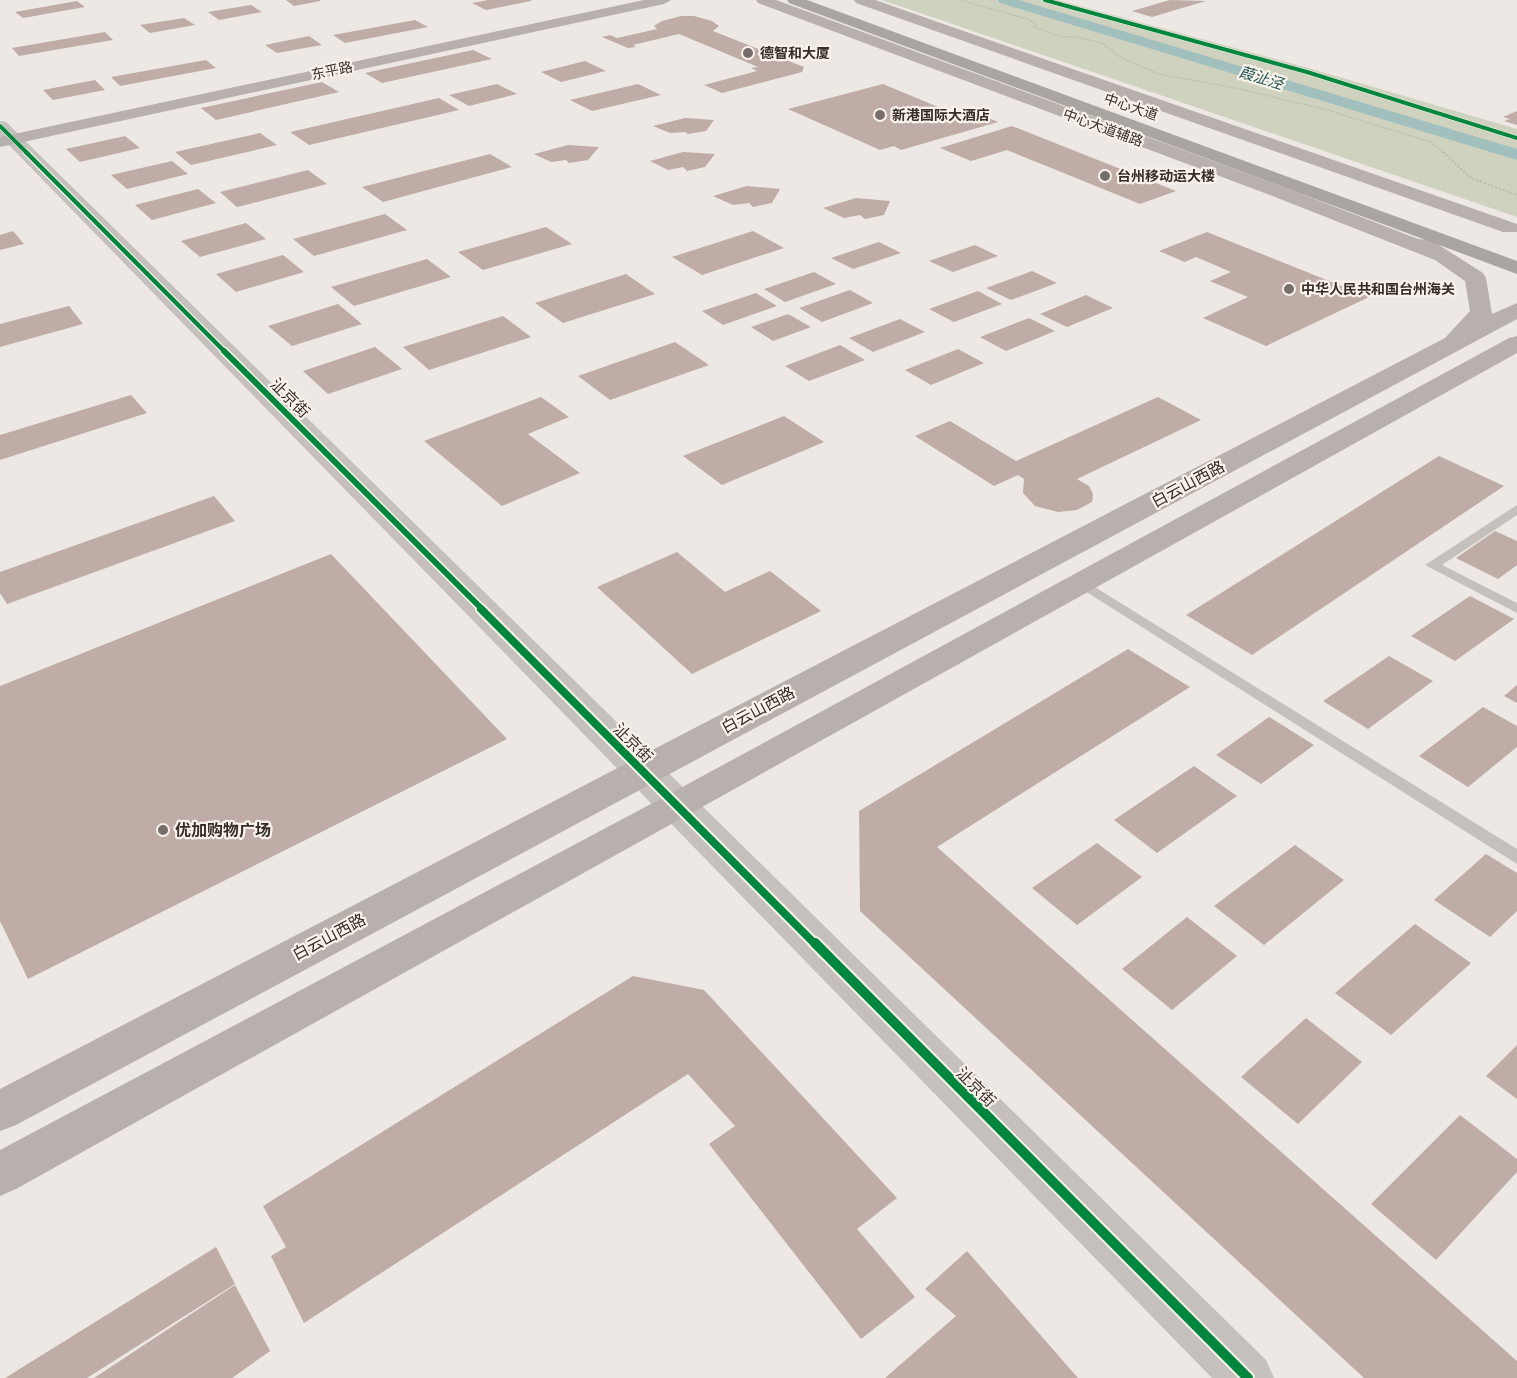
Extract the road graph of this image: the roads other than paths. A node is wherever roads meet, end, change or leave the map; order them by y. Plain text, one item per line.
1 (625, 0) edge
2 (664, 0) edge
3 (763, 0) edge
4 (794, 0) edge
5 (827, 0) edge
6 (861, 0) edge
7 (3, 134) edge
8 (1387, 220) junction
9 (1515, 233) edge
10 (1442, 256) junction
11 (1517, 268) edge
12 (1517, 310) edge
13 (1517, 343) edge
14 (1517, 354) edge
15 (1462, 356) junction
16 (1517, 509) edge
17 (1082, 583) junction
18 (1517, 609) edge
19 (643, 771) junction
20 (677, 806) junction
21 (1517, 857) edge
22 (0, 1111) edge
23 (0, 1174) edge
24 (1248, 1378) edge

1 - 7 main road, 东平路
2 - 7 main road, 东平路
3 - 10 main road, 中心大道辅路
4 - 8 main road, 中心大道
5 - 9 main road, 中心大道
6 - 9 main road
7 - 19 street, 沚京街
8 - 10 main road, 中心大道
8 - 11 main road, 中心大道
10 - 15 main road, 中心大道
12 - 15 main road, 白云山西路
13 - 15 main road, 白云山西路
14 - 15 main road, 白云山西路
15 - 17 main road, 白云山西路
15 - 19 main road, 白云山西路
16 - 18 lane
17 - 20 main road, 白云山西路
17 - 21 lane
19 - 20 street, 沚京街
19 - 22 main road, 白云山西路
20 - 23 main road, 白云山西路
20 - 24 street, 沚京街

